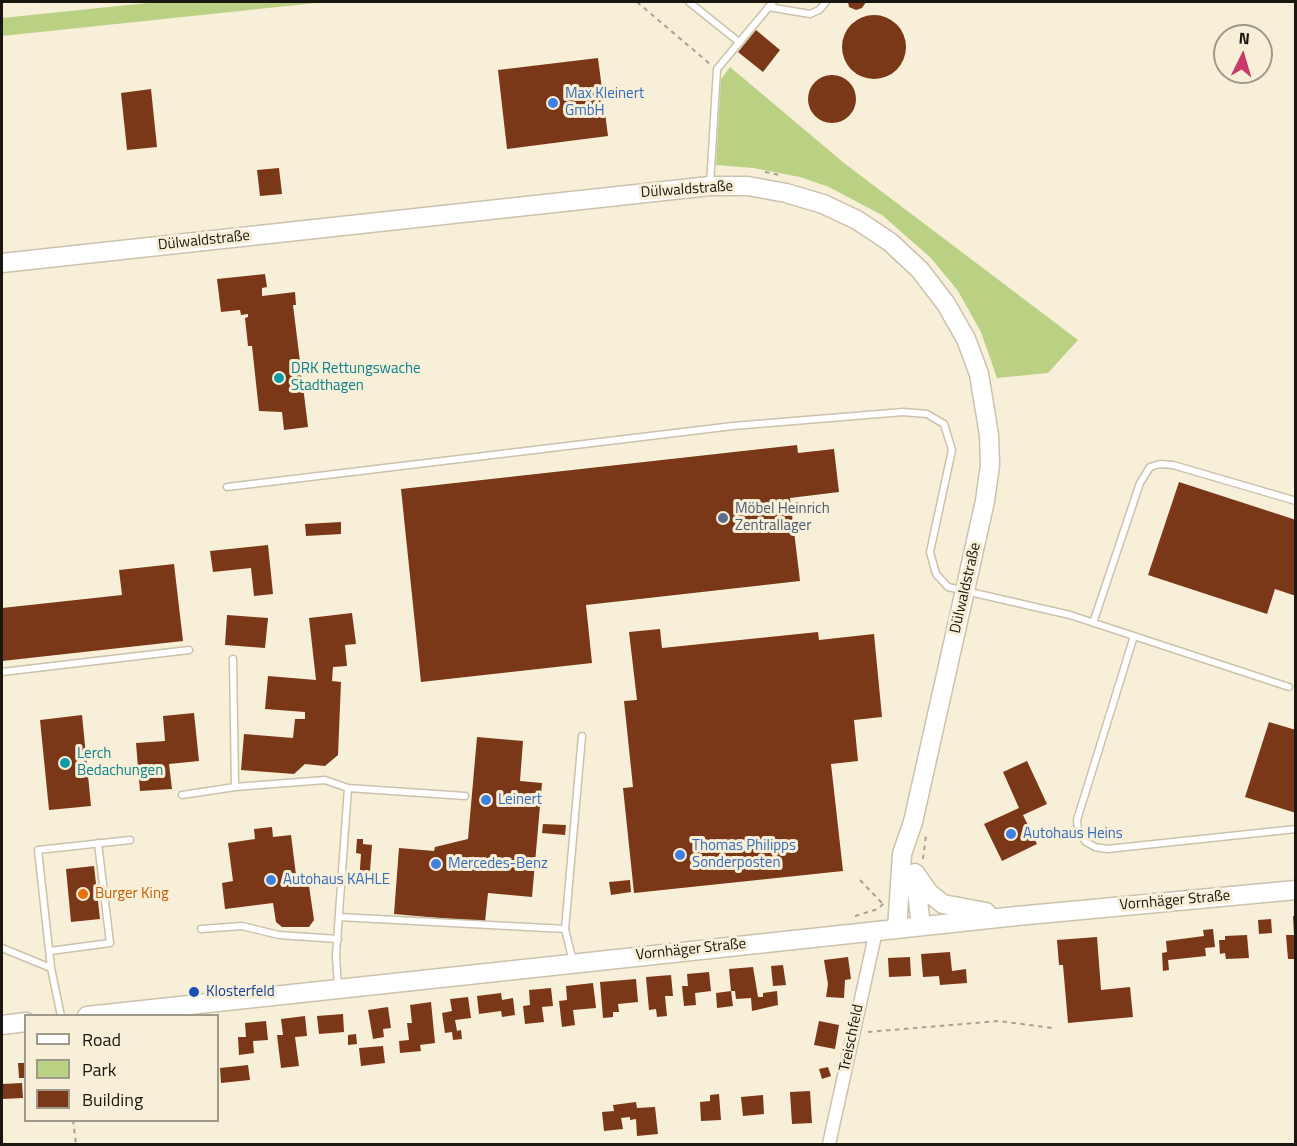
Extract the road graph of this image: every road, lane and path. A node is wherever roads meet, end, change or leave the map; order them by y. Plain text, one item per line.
1 (637, 2) edge
2 (689, 2) edge
3 (826, 2) edge
4 (771, 4) edge
5 (739, 42) junction
6 (717, 69) junction
7 (762, 171) dead end
8 (788, 176) dead end
9 (710, 186) junction
10 (2, 263) edge
11 (227, 487) dead end
12 (1296, 501) edge
13 (965, 592) junction
14 (1093, 623) junction
15 (1134, 636) junction
16 (189, 650) dead end
17 (233, 659) dead end
18 (2, 672) edge
19 (1289, 687) dead end
20 (582, 736) dead end
21 (235, 788) junction
22 (348, 788) junction
23 (182, 795) dead end
24 (465, 796) dead end
25 (914, 822) junction
26 (1296, 829) edge
27 (926, 835) dead end
28 (130, 840) dead end
29 (98, 843) junction
30 (919, 866) junction
31 (860, 880) dead end
32 (1296, 890) edge
33 (882, 903) dead end
34 (1017, 916) junction
35 (339, 917) junction
36 (921, 926) junction
37 (201, 929) dead end
38 (565, 929) junction
39 (897, 929) junction
40 (876, 931) junction
41 (338, 939) junction
42 (2, 948) edge
43 (50, 951) junction
44 (573, 962) junction
45 (51, 968) junction
46 (338, 987) junction
47 (61, 1014) edge
48 (104, 1014) edge
49 (24, 1022) edge
50 (2, 1025) edge
51 (1052, 1028) dead end
52 (853, 1033) junction
53 (73, 1122) edge
54 (76, 1144) edge
55 (829, 1144) edge

1 - 6 path
2 - 5 lane
3 - 4 lane
4 - 5 lane
5 - 6 lane
6 - 9 lane
7 - 8 path
9 - 10 street, Dülwaldstraße
9 - 13 street, Dülwaldstraße
11 - 13 lane
12 - 14 lane
13 - 14 lane
13 - 25 street, Dülwaldstraße
14 - 15 lane
15 - 19 lane
15 - 26 lane
16 - 18 lane
17 - 21 lane
20 - 38 lane
21 - 22 lane
21 - 23 lane
22 - 24 lane
22 - 35 lane
25 - 30 street, Dülwaldstraße
25 - 39 street, Dülwaldstraße
27 - 30 path
28 - 29 lane
29 - 43 lane
29 - 43 lane
30 - 34 street
30 - 36 street, Dülwaldstraße
31 - 33 path
32 - 34 street, Vornhäger Straße
34 - 36 street, Vornhäger Straße
35 - 38 lane
35 - 41 lane
36 - 39 street, Vornhäger Straße
37 - 41 lane
38 - 44 lane
39 - 40 street, Vornhäger Straße
40 - 44 street, Vornhäger Straße
40 - 52 street, Treischfeld
41 - 46 lane
42 - 45 lane
43 - 45 lane
44 - 46 street, Vornhäger Straße
45 - 47 lane
46 - 48 street, Vornhäger Straße
49 - 50 street
51 - 52 path
52 - 55 street, Treischfeld
53 - 54 path

